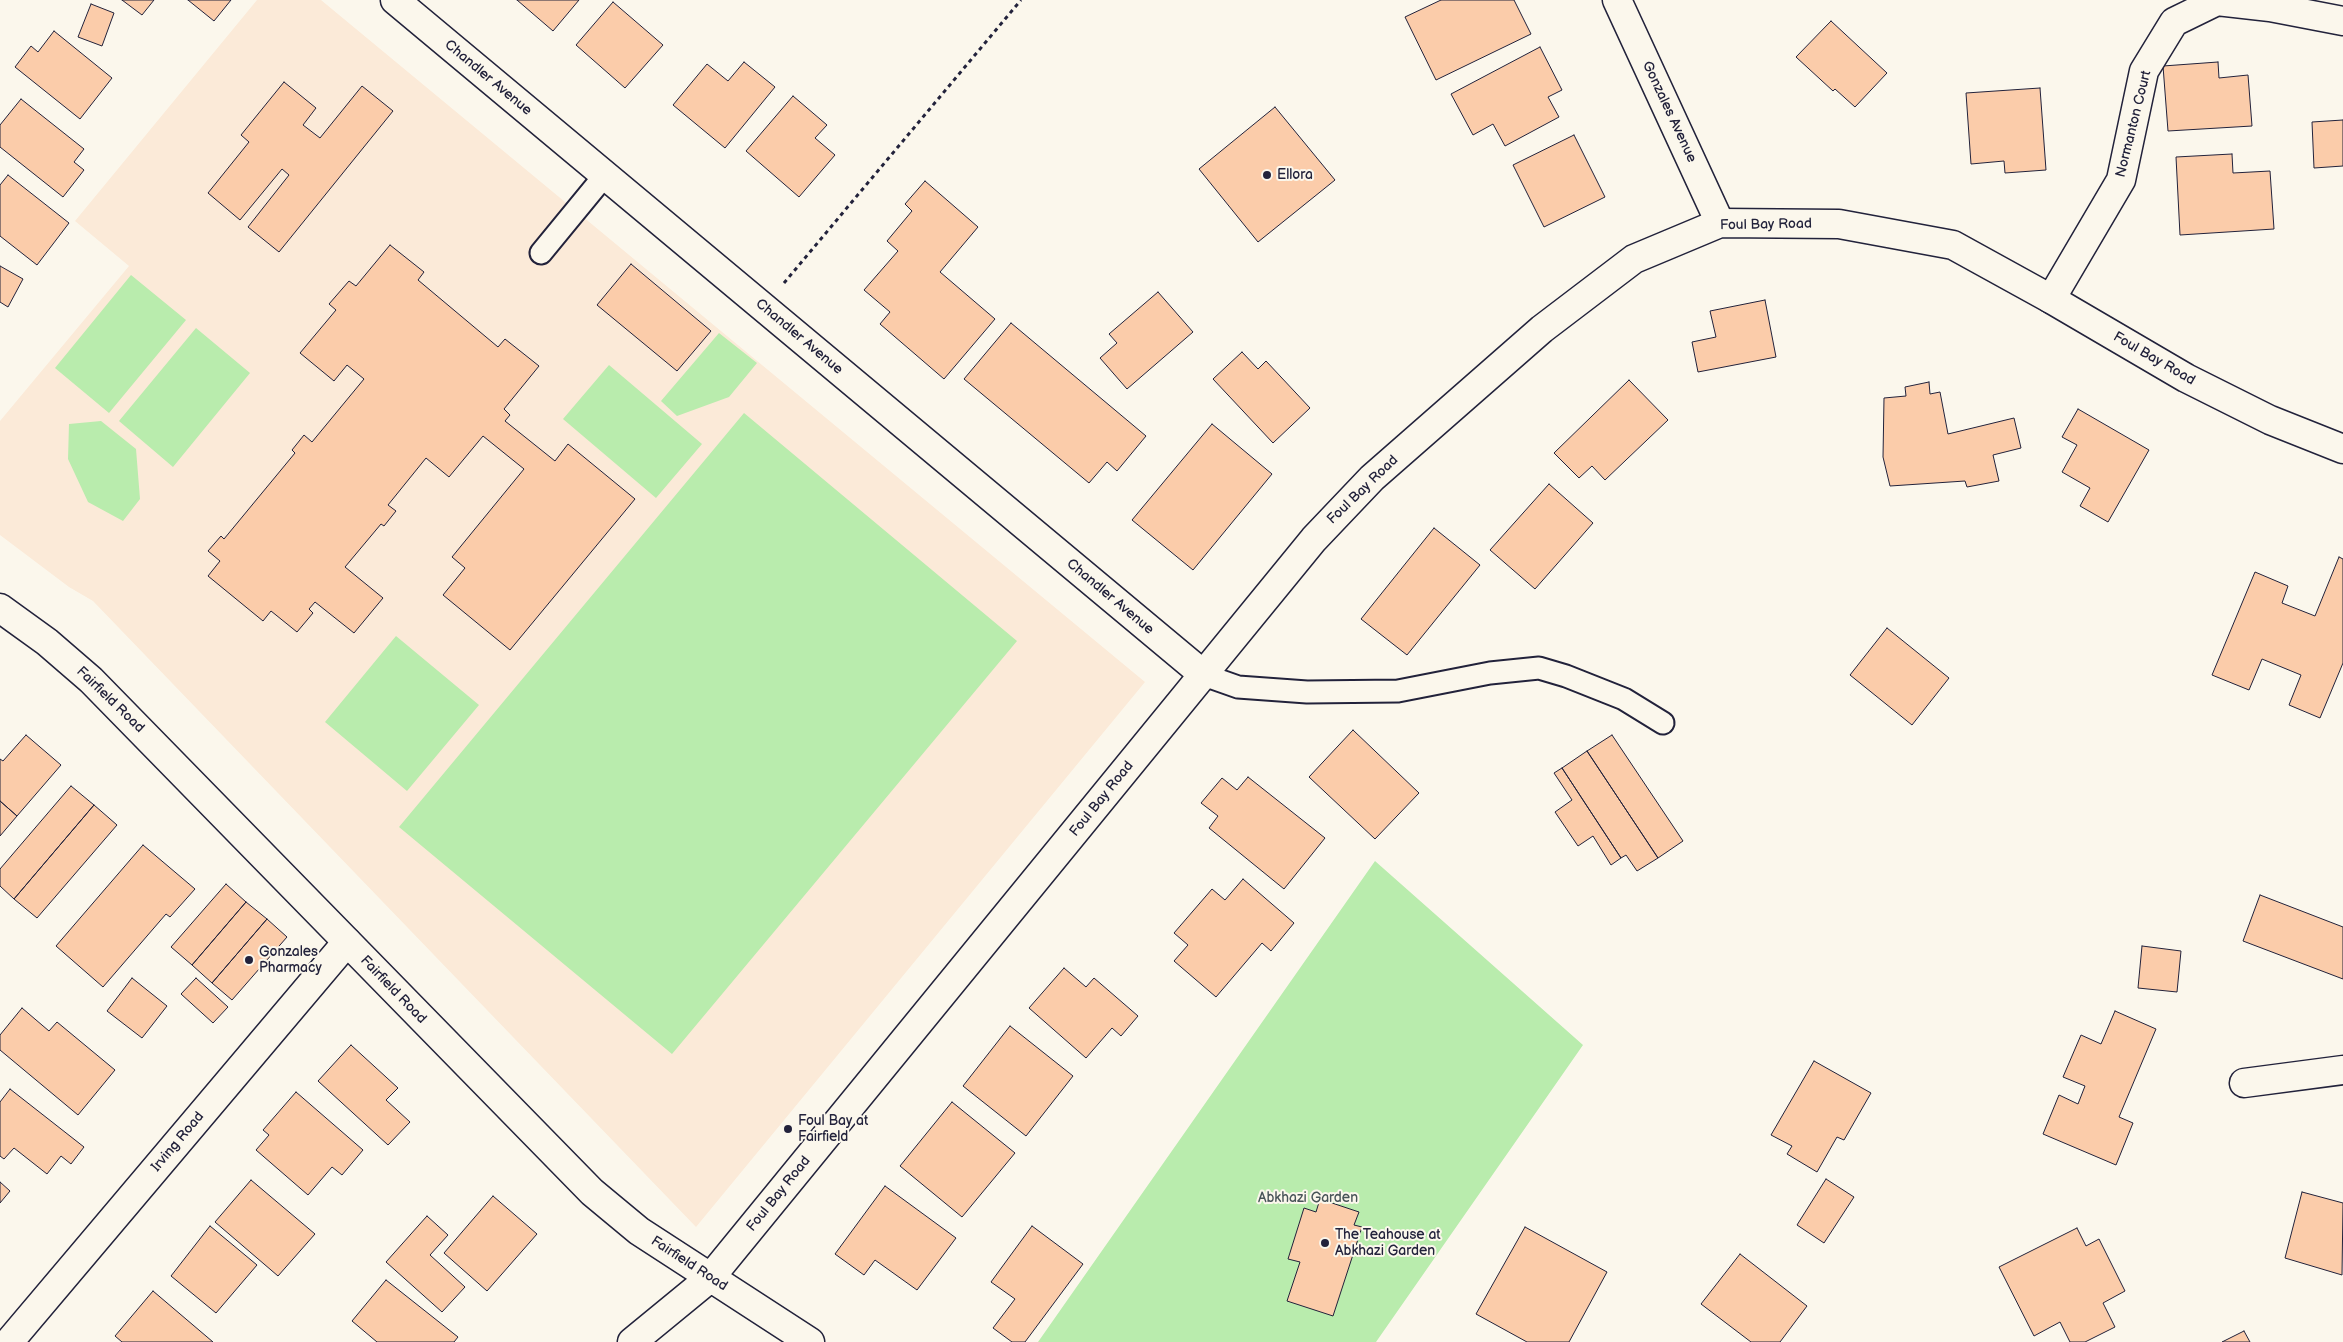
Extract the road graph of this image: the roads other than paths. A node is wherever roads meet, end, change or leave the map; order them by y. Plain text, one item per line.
1 (395, 0) edge
2 (1617, 0) edge
3 (2343, 21) edge
4 (605, 175) junction
5 (1720, 223) junction
6 (541, 253) dead end
7 (2051, 299) junction
8 (2343, 449) edge
9 (0, 608) edge
10 (1204, 675) junction
11 (1663, 723) dead end
12 (347, 942) junction
13 (2343, 1070) edge
14 (2244, 1083) dead end
15 (710, 1278) junction
16 (9, 1342) edge
17 (632, 1342) edge
18 (810, 1342) edge

1 - 4 street, Chandler Avenue
2 - 5 street, Gonzales Avenue
3 - 7 street, Normanton Court
4 - 6 lane
4 - 10 street, Chandler Avenue
5 - 7 street, Foul Bay Road
5 - 10 street, Foul Bay Road
7 - 8 street, Foul Bay Road
9 - 12 street, Fairfield Road
10 - 11 lane
10 - 15 street, Foul Bay Road
12 - 15 street, Fairfield Road
12 - 16 street, Irving Road
13 - 14 street
15 - 17 street, Foul Bay Road
15 - 18 street, Fairfield Road

